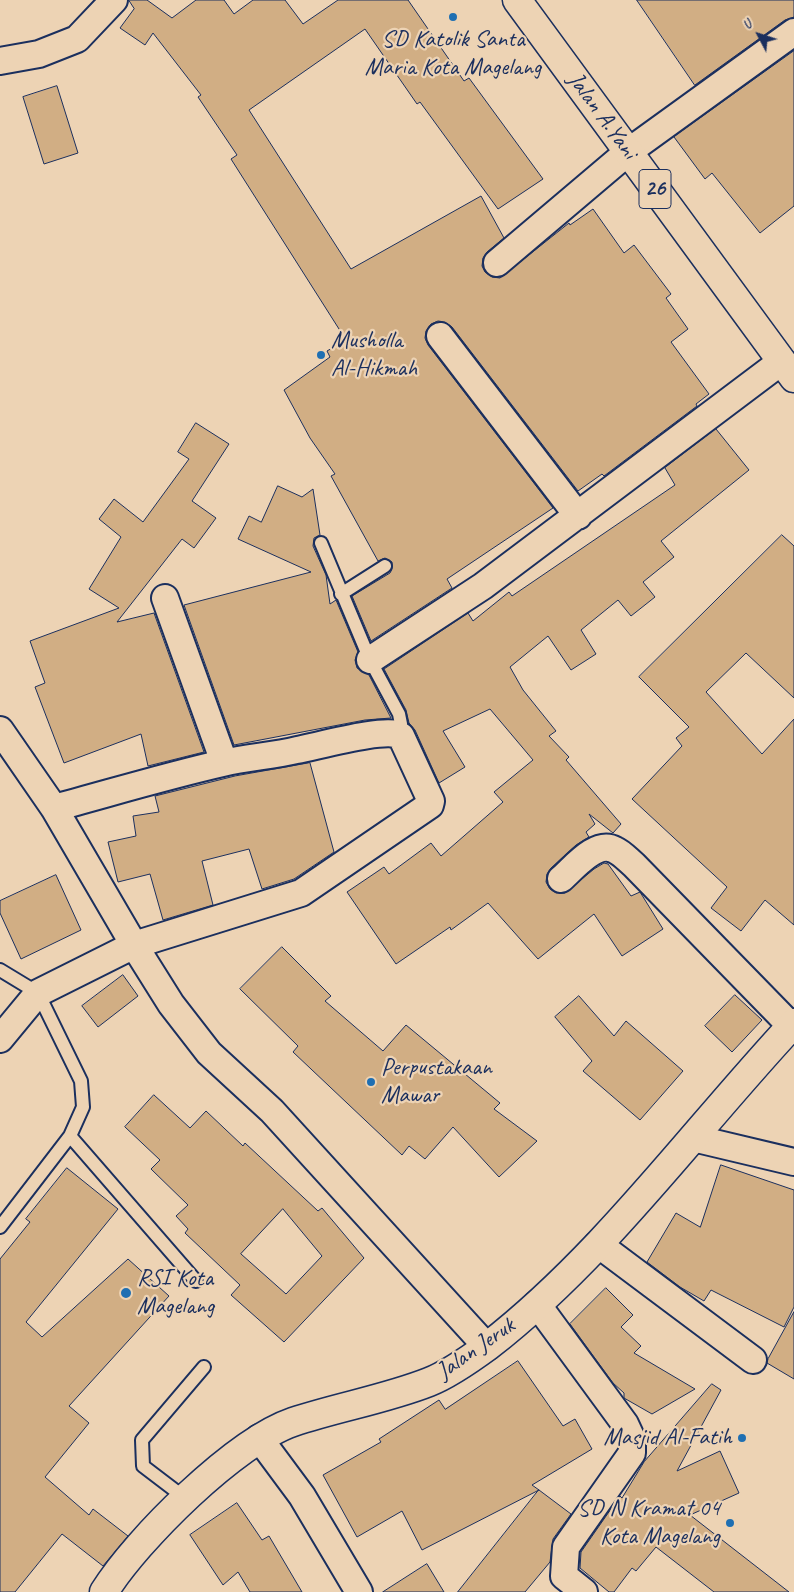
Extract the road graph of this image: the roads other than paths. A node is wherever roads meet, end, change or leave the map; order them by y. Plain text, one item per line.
1 (114, 0) edge
2 (517, 0) edge
3 (794, 32) edge
4 (0, 61) edge
5 (628, 152) junction
6 (497, 263) dead end
7 (440, 336) dead end
8 (788, 369) edge
9 (578, 516) junction
10 (321, 543) dead end
11 (385, 566) dead end
12 (341, 594) junction
13 (165, 598) dead end
14 (370, 660) junction
15 (0, 730) edge
16 (398, 734) junction
17 (224, 762) junction
18 (54, 808) junction
19 (561, 879) dead end
20 (134, 945) junction
21 (0, 970) edge
22 (38, 993) junction
23 (793, 1025) edge
24 (0, 1039) edge
25 (70, 1136) junction
26 (693, 1138) junction
27 (794, 1162) edge
28 (0, 1228) edge
29 (598, 1244) junction
30 (196, 1281) dead end
31 (537, 1304) junction
32 (487, 1347) junction
33 (753, 1360) dead end
34 (204, 1367) dead end
35 (260, 1438) junction
36 (185, 1498) junction
37 (104, 1592) edge
38 (359, 1592) edge
39 (584, 1592) edge

1 - 4 street
2 - 5 main road, Jalan A.Yani / 26
3 - 5 street
5 - 6 street
5 - 8 main road, Jalan A.Yani / 26
7 - 9 street
8 - 9 street
9 - 14 street
10 - 12 lane
11 - 12 lane
12 - 14 lane
13 - 17 street
14 - 16 lane
15 - 18 street
16 - 17 street
16 - 20 street
17 - 18 street
18 - 20 street
19 - 23 street
20 - 22 street
20 - 32 street
21 - 22 lane
22 - 24 street
22 - 25 lane
23 - 26 main road, Jalan Jeruk
25 - 28 lane
25 - 30 lane
26 - 27 street
26 - 29 main road, Jalan Jeruk
29 - 31 main road, Jalan Jeruk
29 - 33 street
31 - 32 main road, Jalan Jeruk
31 - 39 street
32 - 35 main road, Jalan Jeruk
34 - 36 lane
35 - 36 main road, Jalan Jeruk
35 - 38 street
36 - 37 main road, Jalan Jeruk

